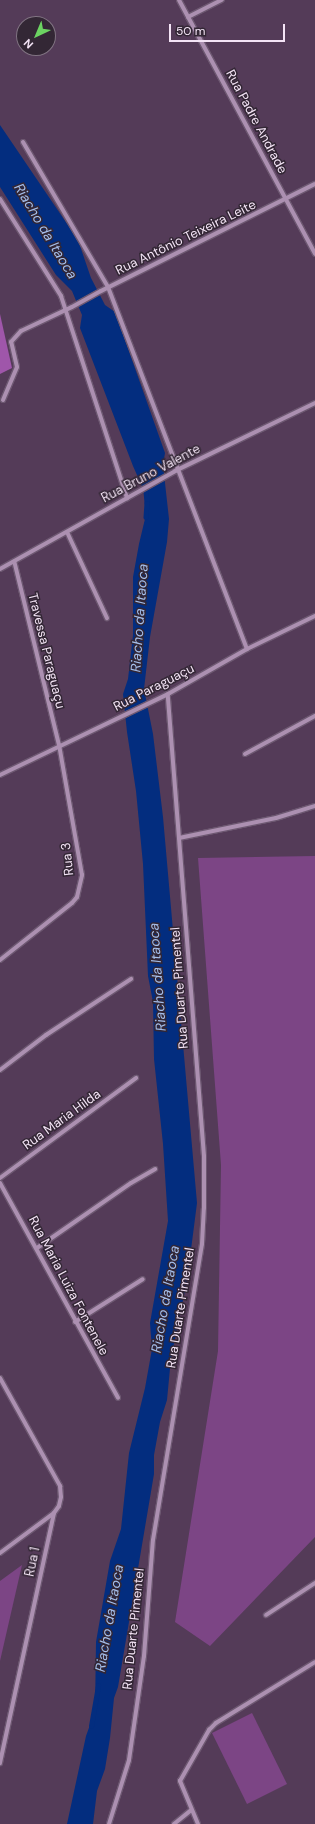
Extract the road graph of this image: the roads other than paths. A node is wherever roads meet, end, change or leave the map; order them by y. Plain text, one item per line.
1 (180, 0) edge
2 (222, 0) edge
3 (188, 17) junction
4 (23, 142) dead end
5 (315, 184) edge
6 (0, 199) edge
7 (286, 199) junction
8 (315, 254) edge
9 (108, 287) junction
10 (66, 309) junction
11 (3, 400) dead end
12 (315, 403) edge
13 (177, 470) junction
14 (127, 498) junction
15 (67, 532) junction
16 (14, 561) junction
17 (0, 569) edge
18 (315, 616) edge
19 (106, 618) dead end
20 (247, 649) junction
21 (168, 694) junction
22 (315, 716) edge
23 (59, 746) junction
24 (245, 754) dead end
25 (0, 775) edge
26 (315, 806) edge
27 (179, 838) junction
28 (0, 960) edge
29 (131, 979) dead end
30 (0, 1070) edge
31 (136, 1078) dead end
32 (155, 1169) dead end
33 (0, 1178) edge
34 (0, 1184) edge
35 (37, 1248) junction
36 (143, 1279) dead end
37 (75, 1322) junction
38 (0, 1378) edge
39 (118, 1398) dead end
40 (54, 1513) junction
41 (0, 1553) edge
42 (315, 1583) edge
43 (266, 1615) dead end
44 (315, 1662) edge
45 (0, 1763) edge
46 (191, 1810) junction
47 (109, 1824) edge
48 (174, 1824) edge
49 (198, 1824) edge

1 - 3 street, Rua Padre Andrade
2 - 3 street
3 - 7 street, Rua Padre Andrade
4 - 9 street
5 - 7 street, Rua Antônio Teixeira Leite
6 - 10 street
7 - 8 street, Rua Padre Andrade
7 - 9 street, Rua Antônio Teixeira Leite
9 - 10 street, Rua Antônio Teixeira Leite
9 - 13 street
10 - 11 street, Rua Antônio Teixeira Leite
10 - 14 street
12 - 13 street, Rua Bruno Valente
13 - 14 street, Rua Bruno Valente
13 - 20 street
14 - 15 street, Rua Bruno Valente
15 - 16 street, Rua Bruno Valente
15 - 19 street
16 - 17 street, Rua Bruno Valente
16 - 23 street, Travessa Paraguaçu
18 - 20 street, Rua Paraguaçu
20 - 21 street, Rua Paraguaçu
21 - 23 street, Rua Paraguaçu
21 - 27 street, Rua Duarte Pimentel
22 - 24 street
23 - 25 street, Rua Paraguaçu
23 - 28 street, Rua 3
26 - 27 street
27 - 47 street, Rua Duarte Pimentel
29 - 30 street
31 - 33 street, Rua Maria Hilda
32 - 35 street
34 - 35 street, Rua Maria Luiza Fontenele
35 - 37 street, Rua Maria Luiza Fontenele
36 - 37 street
37 - 39 street, Rua Maria Luiza Fontenele
38 - 40 street, Rua 1
40 - 41 street
40 - 45 street, Rua 1
42 - 43 street
44 - 46 street
46 - 48 street
46 - 49 street

